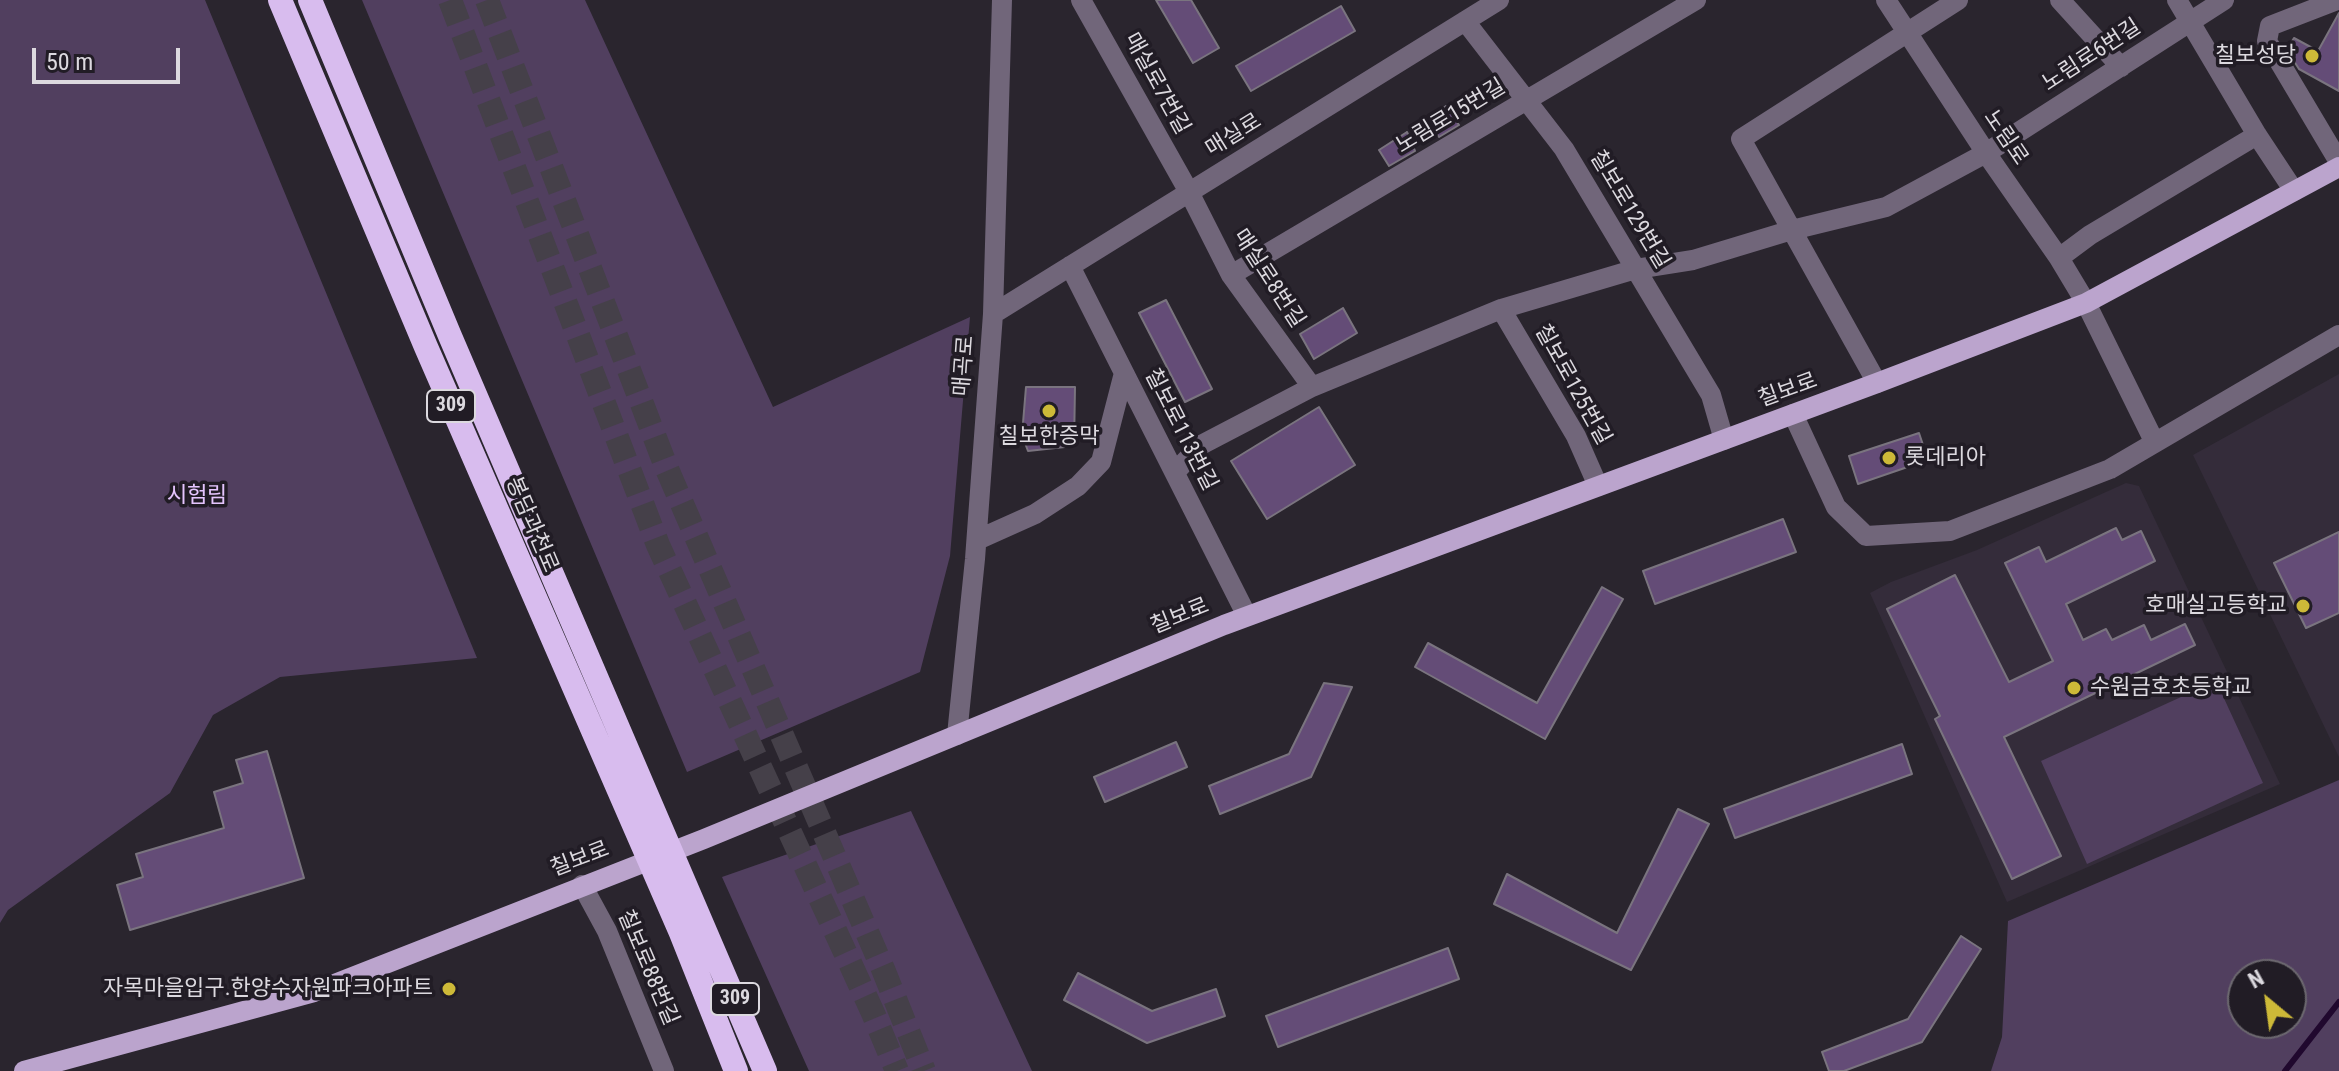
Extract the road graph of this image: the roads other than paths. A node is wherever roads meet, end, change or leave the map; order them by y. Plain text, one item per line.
1 (280, 0) edge
2 (310, 0) edge
3 (1002, 0) edge
4 (1081, 0) edge
5 (1696, 0) edge
6 (1886, 0) edge
7 (1958, 0) edge
8 (2060, 0) edge
9 (2177, 0) edge
10 (2224, 0) edge
11 (2337, 0) edge
12 (1491, 2) edge
13 (1465, 21) junction
14 (2190, 21) junction
15 (1905, 33) junction
16 (2121, 67) junction
17 (1526, 100) junction
18 (2257, 135) junction
19 (1986, 153) junction
20 (2339, 165) edge
21 (2294, 191) junction
22 (1189, 192) junction
23 (1792, 230) junction
24 (2059, 258) junction
25 (1070, 266) junction
26 (1636, 269) junction
27 (1231, 275) junction
28 (2086, 303) junction
29 (1501, 309) junction
30 (993, 314) junction
31 (2339, 335) edge
32 (1124, 373) junction
33 (1877, 383) junction
34 (1312, 387) junction
35 (1793, 414) junction
36 (1724, 440) junction
37 (2154, 441) junction
38 (1175, 472) junction
39 (1598, 486) junction
40 (977, 540) junction
41 (1247, 616) junction
42 (957, 735) junction
43 (582, 885) junction
44 (24, 1071) edge
45 (664, 1071) edge
46 (736, 1071) edge
47 (765, 1071) edge

1 - 46 highway, 봉담과천로 / 309
2 - 47 highway, 봉담과천로 / 309
3 - 30 street, 매곡로
4 - 22 street, 매실로7번길
5 - 17 street, 노림로15번길
6 - 15 street, 노림로
7 - 15 street
8 - 16 street
9 - 14 street
10 - 14 street, 노림로6번길
11 - 20 street
12 - 13 street, 매실로
13 - 17 street, 칠보로129번길
13 - 22 street, 매실로
14 - 16 street, 노림로6번길
14 - 18 street
15 - 19 street, 노림로
15 - 23 street
16 - 19 street, 노림로6번길
17 - 26 street, 칠보로129번길
17 - 27 street, 노림로15번길
18 - 21 street
18 - 24 street
19 - 23 street, 노림로6번길
19 - 24 street, 노림로
20 - 21 main road, 칠보로
21 - 28 main road, 칠보로
22 - 25 street, 매실로
22 - 27 street, 매실로8번길
23 - 26 street, 노림로6번길
23 - 33 street
24 - 28 street, 노림로
25 - 30 street, 매실로
25 - 32 street, 칠보로113번길
26 - 29 street, 노림로6번길
26 - 36 street, 칠보로129번길
27 - 34 street, 매실로8번길
28 - 33 main road, 칠보로
28 - 37 street, 노림로
29 - 34 street, 노림로6번길
29 - 39 street, 칠보로125번길
30 - 40 street, 매곡로
31 - 37 street
32 - 38 street, 칠보로113번길
32 - 40 street
33 - 35 main road, 칠보로
34 - 38 street, 노림로6번길
35 - 36 main road, 칠보로
35 - 37 street
36 - 39 main road, 칠보로
38 - 41 street, 칠보로113번길
39 - 41 main road, 칠보로
40 - 42 street, 매곡로
41 - 42 main road, 칠보로
42 - 43 main road, 칠보로
43 - 44 main road, 칠보로
43 - 45 street, 칠보로88번길

